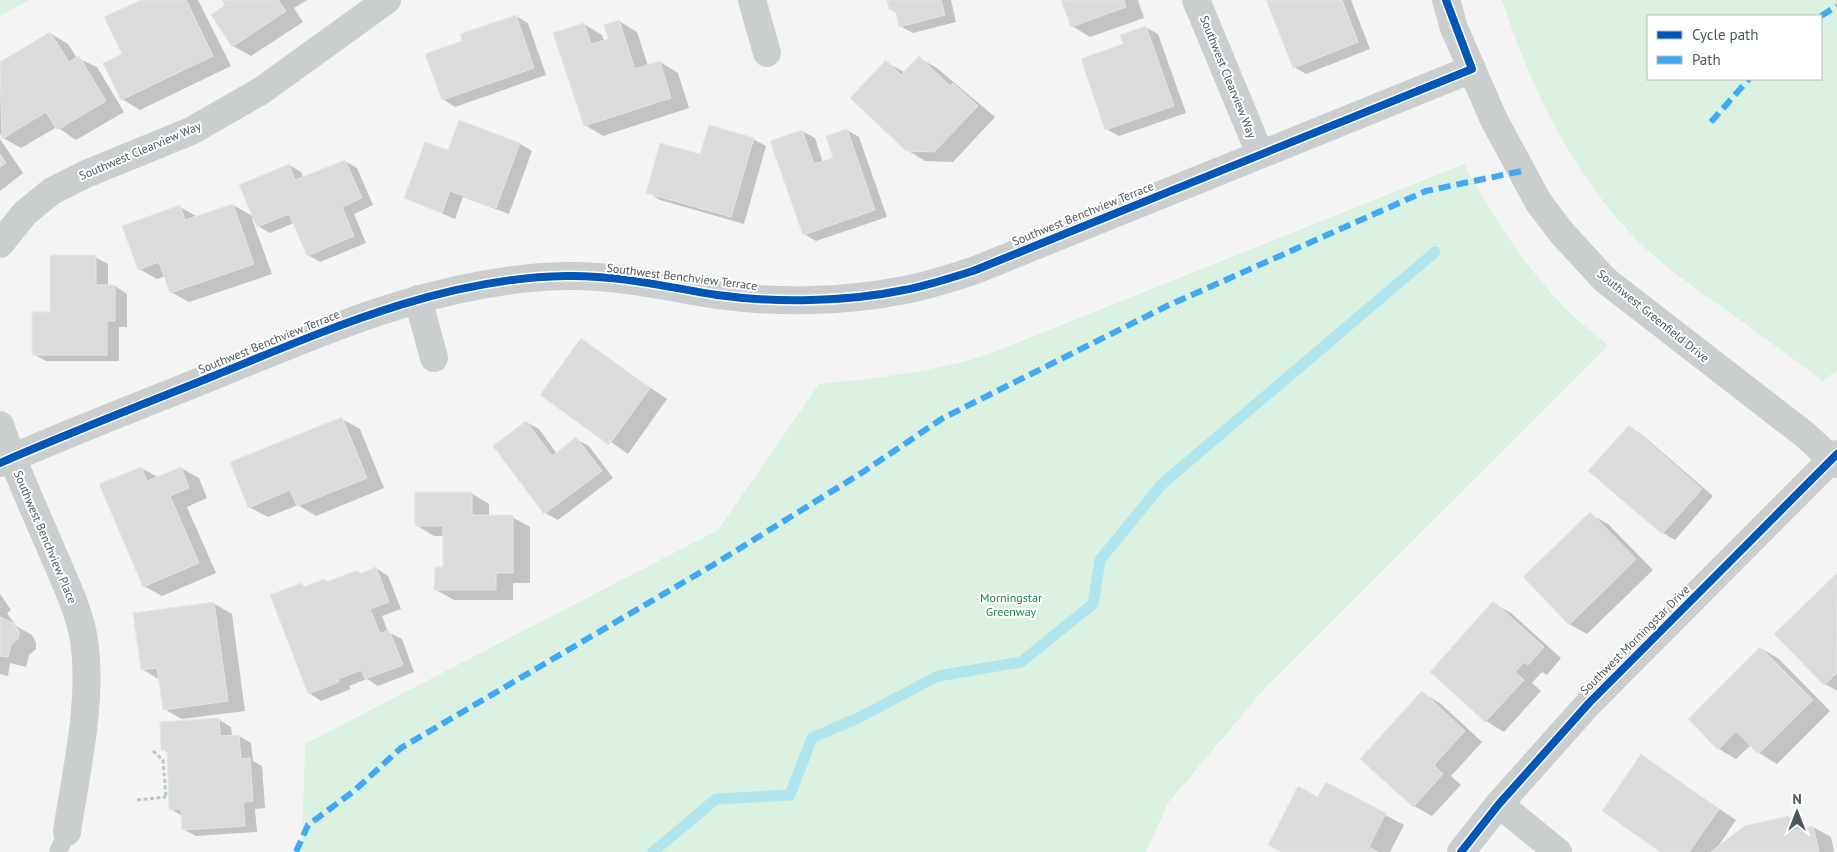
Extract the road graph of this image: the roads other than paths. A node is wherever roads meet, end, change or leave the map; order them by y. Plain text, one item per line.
1 (387, 0) edge
2 (752, 0) edge
3 (1196, 0) edge
4 (1446, 0) edge
5 (767, 53) dead end
6 (1472, 69) junction
7 (1260, 154) junction
8 (0, 244) edge
9 (418, 299) junction
10 (434, 358) dead end
11 (0, 425) edge
12 (1835, 459) edge
13 (6, 461) edge
14 (1499, 804) junction
15 (63, 842) edge
16 (1461, 852) edge
17 (1558, 852) edge

1 - 8 street, Southwest Clearview Way
2 - 5 street
3 - 7 street, Southwest Clearview Way
4 - 6 street, Southwest Greenfield Drive
6 - 7 street, Southwest Benchview Terrace
6 - 12 street, Southwest Greenfield Drive
7 - 9 street, Southwest Benchview Terrace
9 - 10 street
9 - 13 street, Southwest Benchview Terrace
11 - 13 street
12 - 14 street, Southwest Morningstar Drive
13 - 15 street, Southwest Benchview Place
14 - 16 street, Southwest Morningstar Drive
14 - 17 street

